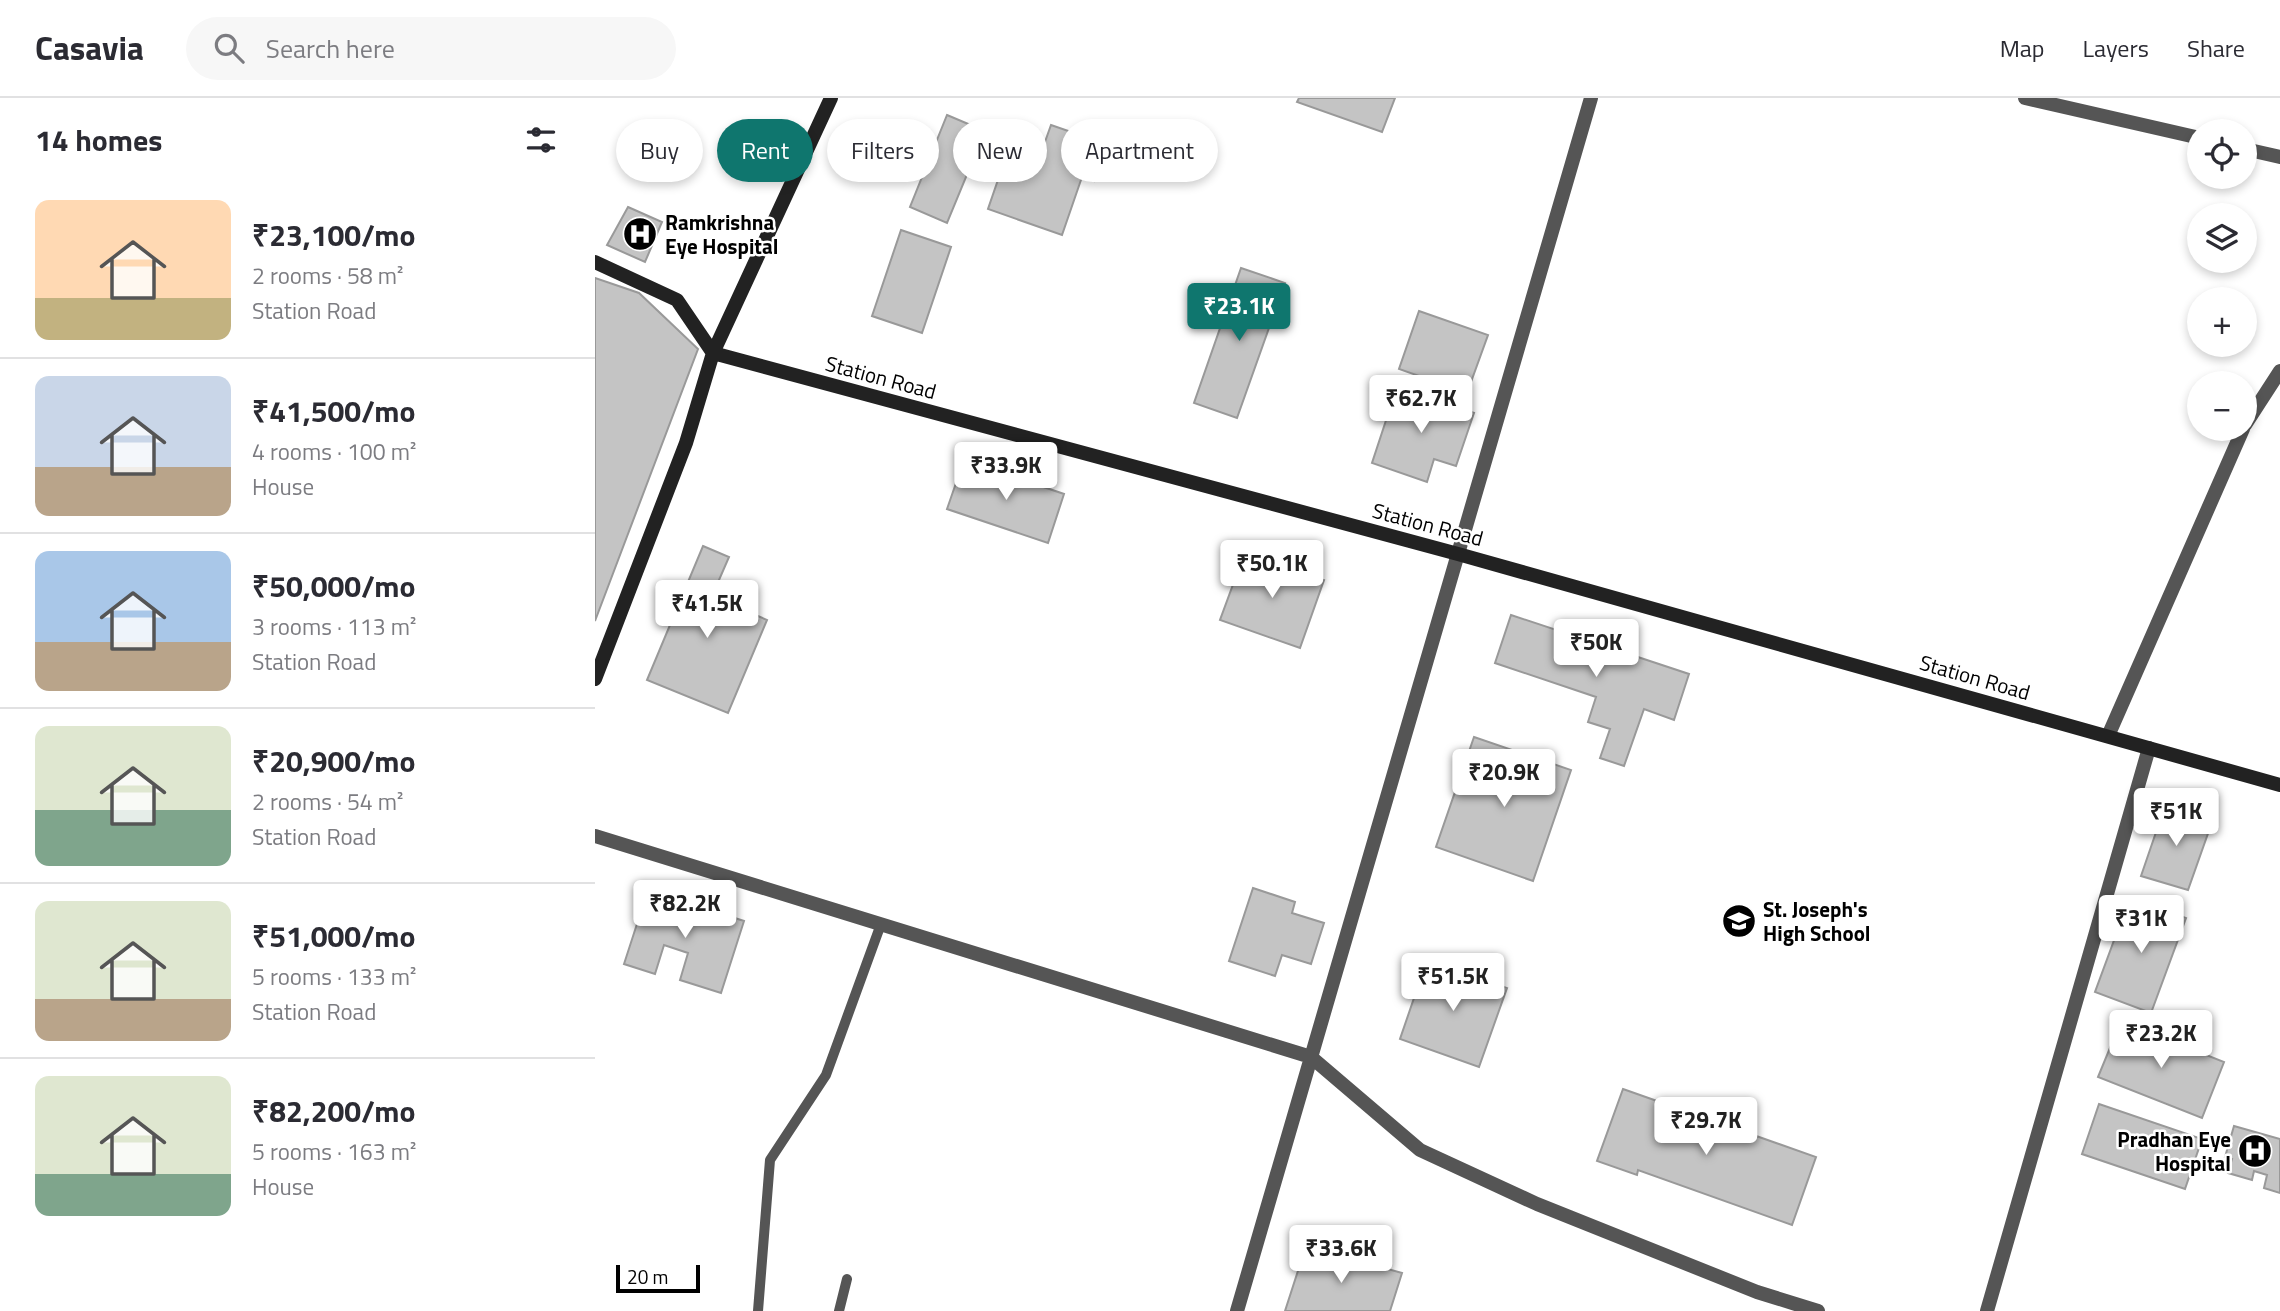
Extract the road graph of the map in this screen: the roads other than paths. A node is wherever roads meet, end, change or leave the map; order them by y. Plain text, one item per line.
1 (831, 98) edge
2 (1591, 98) edge
3 (2025, 98) edge
4 (2187, 135) edge
5 (2257, 152) edge
6 (2280, 157) edge
7 (595, 262) edge
8 (713, 353) junction
9 (2280, 371) edge
10 (2257, 407) edge
11 (2238, 441) edge
12 (1458, 554) junction
13 (595, 679) edge
14 (2108, 736) junction
15 (2149, 748) junction
16 (2280, 785) edge
17 (595, 836) edge
18 (881, 924) junction
19 (1311, 1057) junction
20 (847, 1279) dead end
21 (758, 1311) edge
22 (839, 1311) edge
23 (1237, 1311) edge
24 (1818, 1311) edge
25 (1987, 1311) edge

1 - 8 main road
2 - 12 street
3 - 4 street
5 - 6 street
7 - 8 main road
8 - 12 main road, Station Road
8 - 13 main road
9 - 10 street
11 - 14 street
12 - 14 main road, Station Road
12 - 19 street
14 - 15 main road, Station Road
15 - 16 main road, Station Road
15 - 25 street
17 - 18 street
18 - 19 street
18 - 21 lane
19 - 23 street
19 - 24 street
20 - 22 lane

